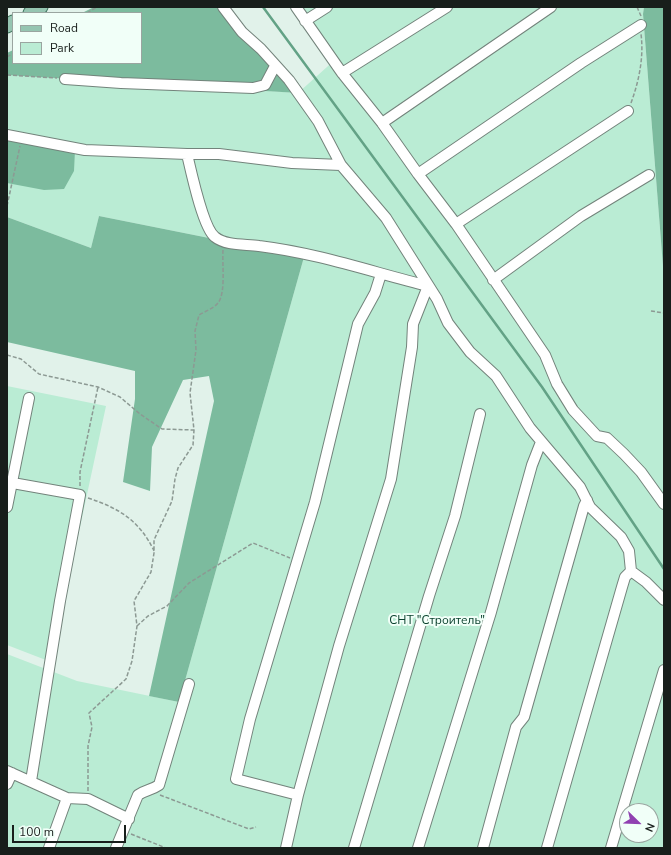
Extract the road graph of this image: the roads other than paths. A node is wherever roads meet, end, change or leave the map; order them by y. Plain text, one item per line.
1 (41, 7) edge
2 (223, 7) edge
3 (296, 7) edge
4 (327, 7) edge
5 (447, 7) edge
6 (551, 7) edge
7 (32, 12) edge
8 (305, 21) junction
9 (641, 25) road end
10 (275, 66) junction
11 (342, 73) junction
12 (65, 79) road end
13 (628, 111) road end
14 (382, 123) junction
15 (7, 135) edge
16 (186, 154) junction
17 (341, 165) junction
18 (418, 174) junction
19 (649, 175) dead end
20 (456, 224) junction
21 (381, 274) junction
22 (493, 280) junction
23 (428, 286) junction
24 (29, 398) dead end
25 (480, 414) dead end
26 (541, 442) junction
27 (10, 483) edge
28 (587, 500) junction
29 (664, 504) edge
30 (7, 507) edge
31 (631, 571) junction
32 (664, 600) edge
33 (664, 670) edge
34 (189, 684) dead end
35 (9, 772) edge
36 (32, 781) junction
37 (7, 784) edge
38 (298, 795) junction
39 (68, 798) junction
40 (129, 819) junction
41 (49, 848) edge
42 (116, 848) edge
43 (286, 848) edge
44 (354, 848) edge
45 (418, 848) edge
46 (483, 848) edge
47 (547, 848) edge
48 (611, 848) edge

1 - 7 main road
2 - 10 lane
3 - 8 lane
4 - 8 lane
5 - 11 lane
6 - 14 lane
8 - 11 lane
9 - 18 lane
10 - 12 lane
10 - 17 lane
11 - 14 lane
13 - 20 lane
14 - 18 lane
15 - 16 lane
16 - 17 lane
16 - 21 lane
17 - 23 lane
18 - 20 lane
19 - 22 lane
20 - 22 lane
21 - 23 lane
21 - 38 lane
22 - 29 lane
23 - 26 lane
23 - 38 lane
24 - 27 lane
25 - 44 lane
26 - 28 lane
26 - 45 lane
27 - 30 lane
27 - 36 lane
28 - 31 lane
28 - 46 lane
31 - 32 lane
31 - 47 lane
33 - 48 lane
34 - 40 lane
35 - 36 lane
35 - 37 lane
36 - 39 lane
38 - 43 lane
39 - 40 lane
39 - 41 lane
40 - 42 lane

